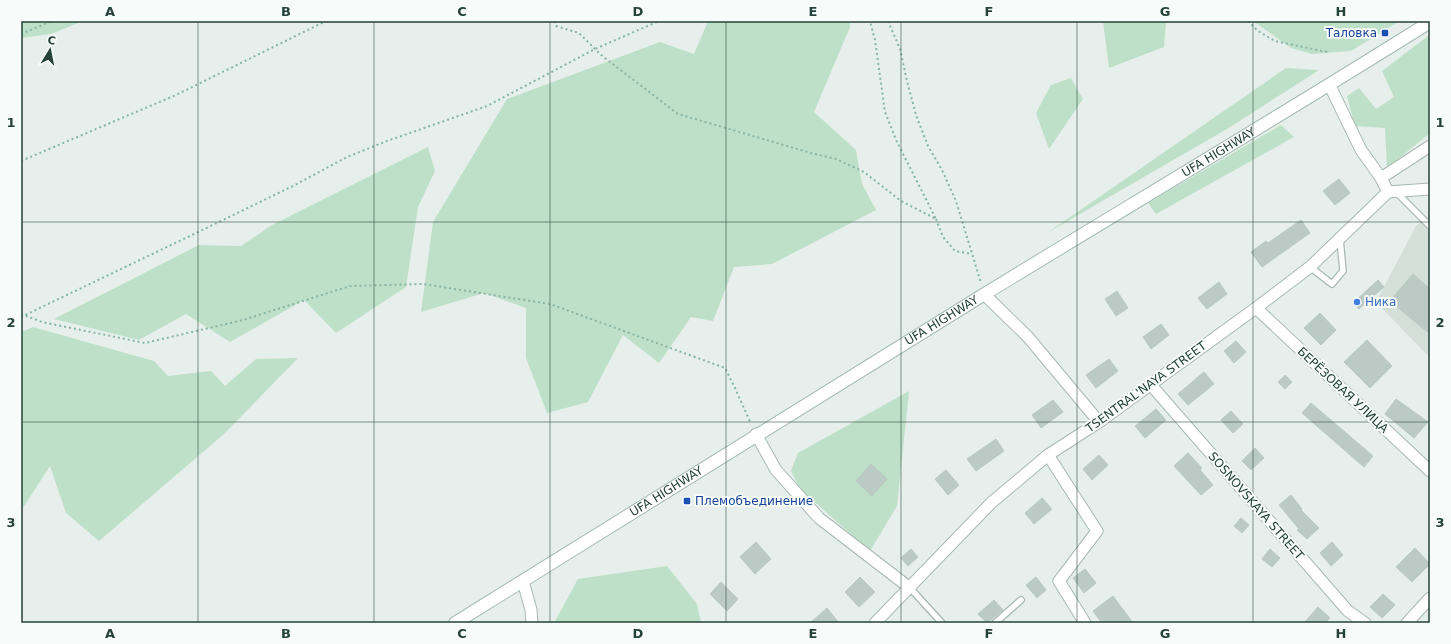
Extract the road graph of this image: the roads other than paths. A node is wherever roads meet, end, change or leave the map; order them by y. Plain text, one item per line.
1 (1430, 22) edge
2 (1330, 86) junction
3 (1430, 146) edge
4 (1381, 178) junction
5 (1430, 189) edge
6 (1391, 191) junction
7 (1430, 226) edge
8 (1340, 239) junction
9 (1310, 267) junction
10 (984, 294) junction
11 (1256, 308) junction
12 (1151, 385) junction
13 (1099, 422) junction
14 (756, 434) junction
15 (1048, 454) junction
16 (1430, 471) edge
17 (523, 581) junction
18 (910, 588) junction
19 (1430, 598) edge
20 (1021, 600) dead end
21 (455, 623) edge
22 (532, 623) edge
23 (875, 623) edge
24 (942, 623) edge
25 (995, 623) edge
26 (1085, 623) edge
27 (1365, 623) edge
28 (1407, 623) edge

1 - 2 main road, UFA HIGHWAY
2 - 4 street
2 - 10 main road, UFA HIGHWAY
3 - 4 street
4 - 6 street
5 - 6 street
6 - 7 lane
6 - 8 street, TSENTRAL'NAYA STREET
8 - 9 street, TSENTRAL'NAYA STREET
8 - 9 lane
9 - 11 street, TSENTRAL'NAYA STREET
10 - 13 street
10 - 14 main road, UFA HIGHWAY
11 - 12 street, TSENTRAL'NAYA STREET
11 - 16 street, БЕРЁЗОВАЯ УЛИЦА
12 - 13 street, TSENTRAL'NAYA STREET
12 - 27 street, SOSNOVSKAYA STREET
13 - 15 street, TSENTRAL'NAYA STREET
14 - 17 main road, UFA HIGHWAY
14 - 18 street
15 - 18 street, TSENTRAL'NAYA STREET
15 - 26 street
17 - 21 main road, UFA HIGHWAY
17 - 22 street
18 - 23 street, TSENTRAL'NAYA STREET
18 - 24 lane
19 - 28 street
20 - 25 lane

